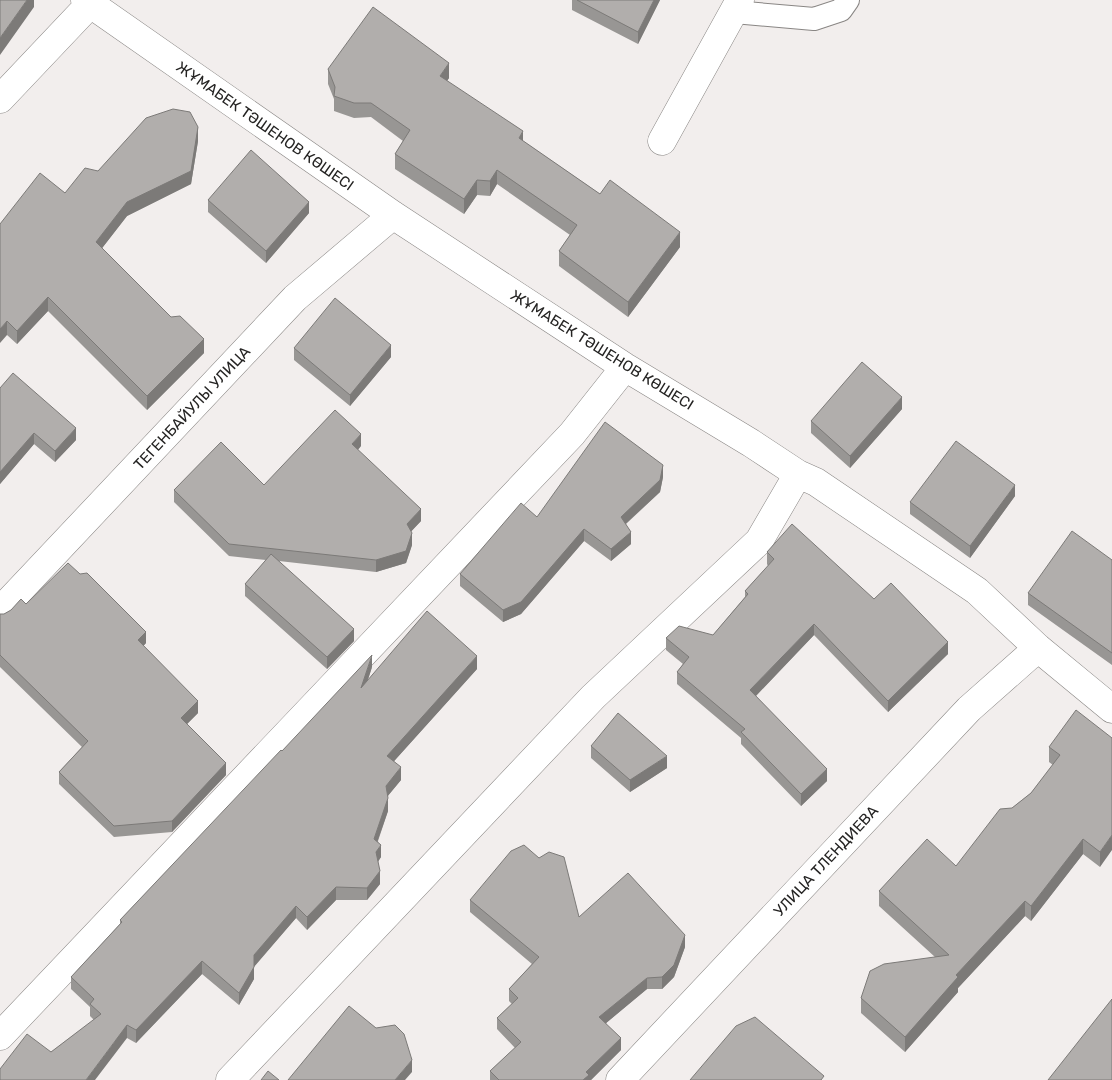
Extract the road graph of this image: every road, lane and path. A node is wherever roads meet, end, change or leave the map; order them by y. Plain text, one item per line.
1 (848, 0) edge
2 (88, 2) edge
3 (737, 6) edge
4 (0, 99) edge
5 (662, 140) dead end
6 (393, 215) junction
7 (625, 367) junction
8 (798, 474) junction
9 (0, 611) edge
10 (1038, 648) junction
11 (1112, 708) edge
12 (0, 1036) edge
13 (230, 1080) edge
14 (620, 1080) edge

1 - 3 lane
2 - 4 street
2 - 6 street, ЖҰМАБЕК ТӘШЕНОВ КӨШЕСІ
3 - 5 street
6 - 7 street, ЖҰМАБЕК ТӘШЕНОВ КӨШЕСІ
6 - 9 street, ТЕГЕНБАЙУЛЫ УЛИЦА
7 - 8 street, ЖҰМАБЕК ТӘШЕНОВ КӨШЕСІ
7 - 12 street
8 - 10 street, ЖҰМАБЕК ТӘШЕНОВ КӨШЕСІ
8 - 13 street
10 - 11 street, ЖҰМАБЕК ТӘШЕНОВ КӨШЕСІ
10 - 14 street, УЛИЦА ТЛЕНДИЕВА

